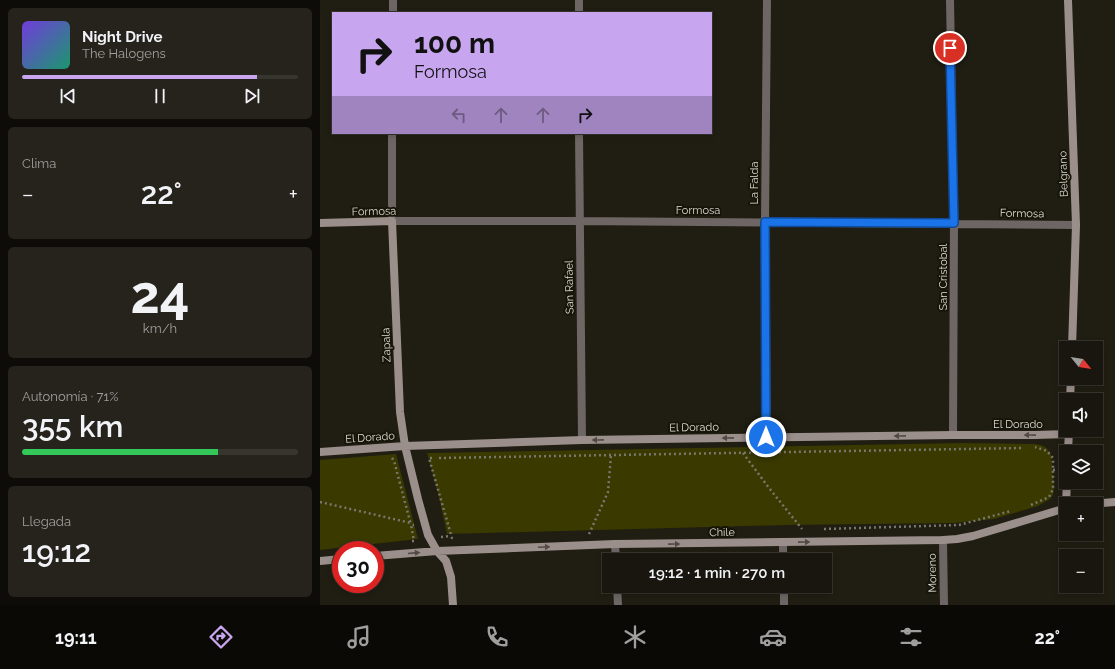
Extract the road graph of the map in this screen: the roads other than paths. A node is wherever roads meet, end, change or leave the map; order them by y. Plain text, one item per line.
1 (393, 0) edge
2 (579, 0) edge
3 (767, 0) edge
4 (950, 0) edge
5 (1068, 0) edge
6 (393, 12) edge
7 (579, 12) edge
8 (392, 134) edge
9 (579, 134) edge
10 (392, 221) junction
11 (579, 221) junction
12 (765, 222) junction
13 (320, 223) edge
14 (954, 223) junction
15 (1076, 225) junction
16 (1072, 341) edge
17 (1059, 433) edge
18 (954, 435) junction
19 (766, 437) junction
20 (582, 440) junction
21 (405, 446) junction
22 (320, 452) edge
23 (1115, 502) edge
24 (1103, 503) edge
25 (1059, 510) edge
26 (943, 540) junction
27 (783, 542) junction
28 (615, 544) junction
29 (437, 551) junction
30 (616, 553) edge
31 (783, 553) edge
32 (384, 555) edge
33 (332, 559) edge
34 (320, 560) edge
35 (617, 593) edge
36 (784, 593) edge
37 (453, 605) edge
38 (618, 605) edge
39 (784, 605) edge
40 (944, 605) edge

1 - 6 street
2 - 7 street
3 - 12 street, La Falda
4 - 14 street, San Cristobal
5 - 15 street, Belgrano
8 - 10 street, Zapala
9 - 11 street, San Rafael
10 - 11 street, Formosa
10 - 13 street, Formosa
10 - 21 street, Zapala
11 - 12 street, Formosa
11 - 20 street, San Rafael
12 - 14 street, Formosa
12 - 19 street, La Falda
14 - 15 street, Formosa
14 - 18 street, San Cristobal
15 - 16 street, Belgrano
17 -> 18 street, El Dorado
18 -> 19 street, El Dorado
19 -> 20 street, El Dorado
20 - 21 street, El Dorado
21 - 22 street, El Dorado
21 - 29 street, Zapala
23 - 24 street
25 - 26 street, Chile
27 -> 26 street, Chile
26 - 40 street, Moreno
28 -> 27 street, Chile
27 - 31 street
29 -> 28 street, Chile
28 - 30 street
32 -> 29 street, Chile
29 - 37 street, Zapala
33 - 34 street
35 - 38 street
36 - 39 street

